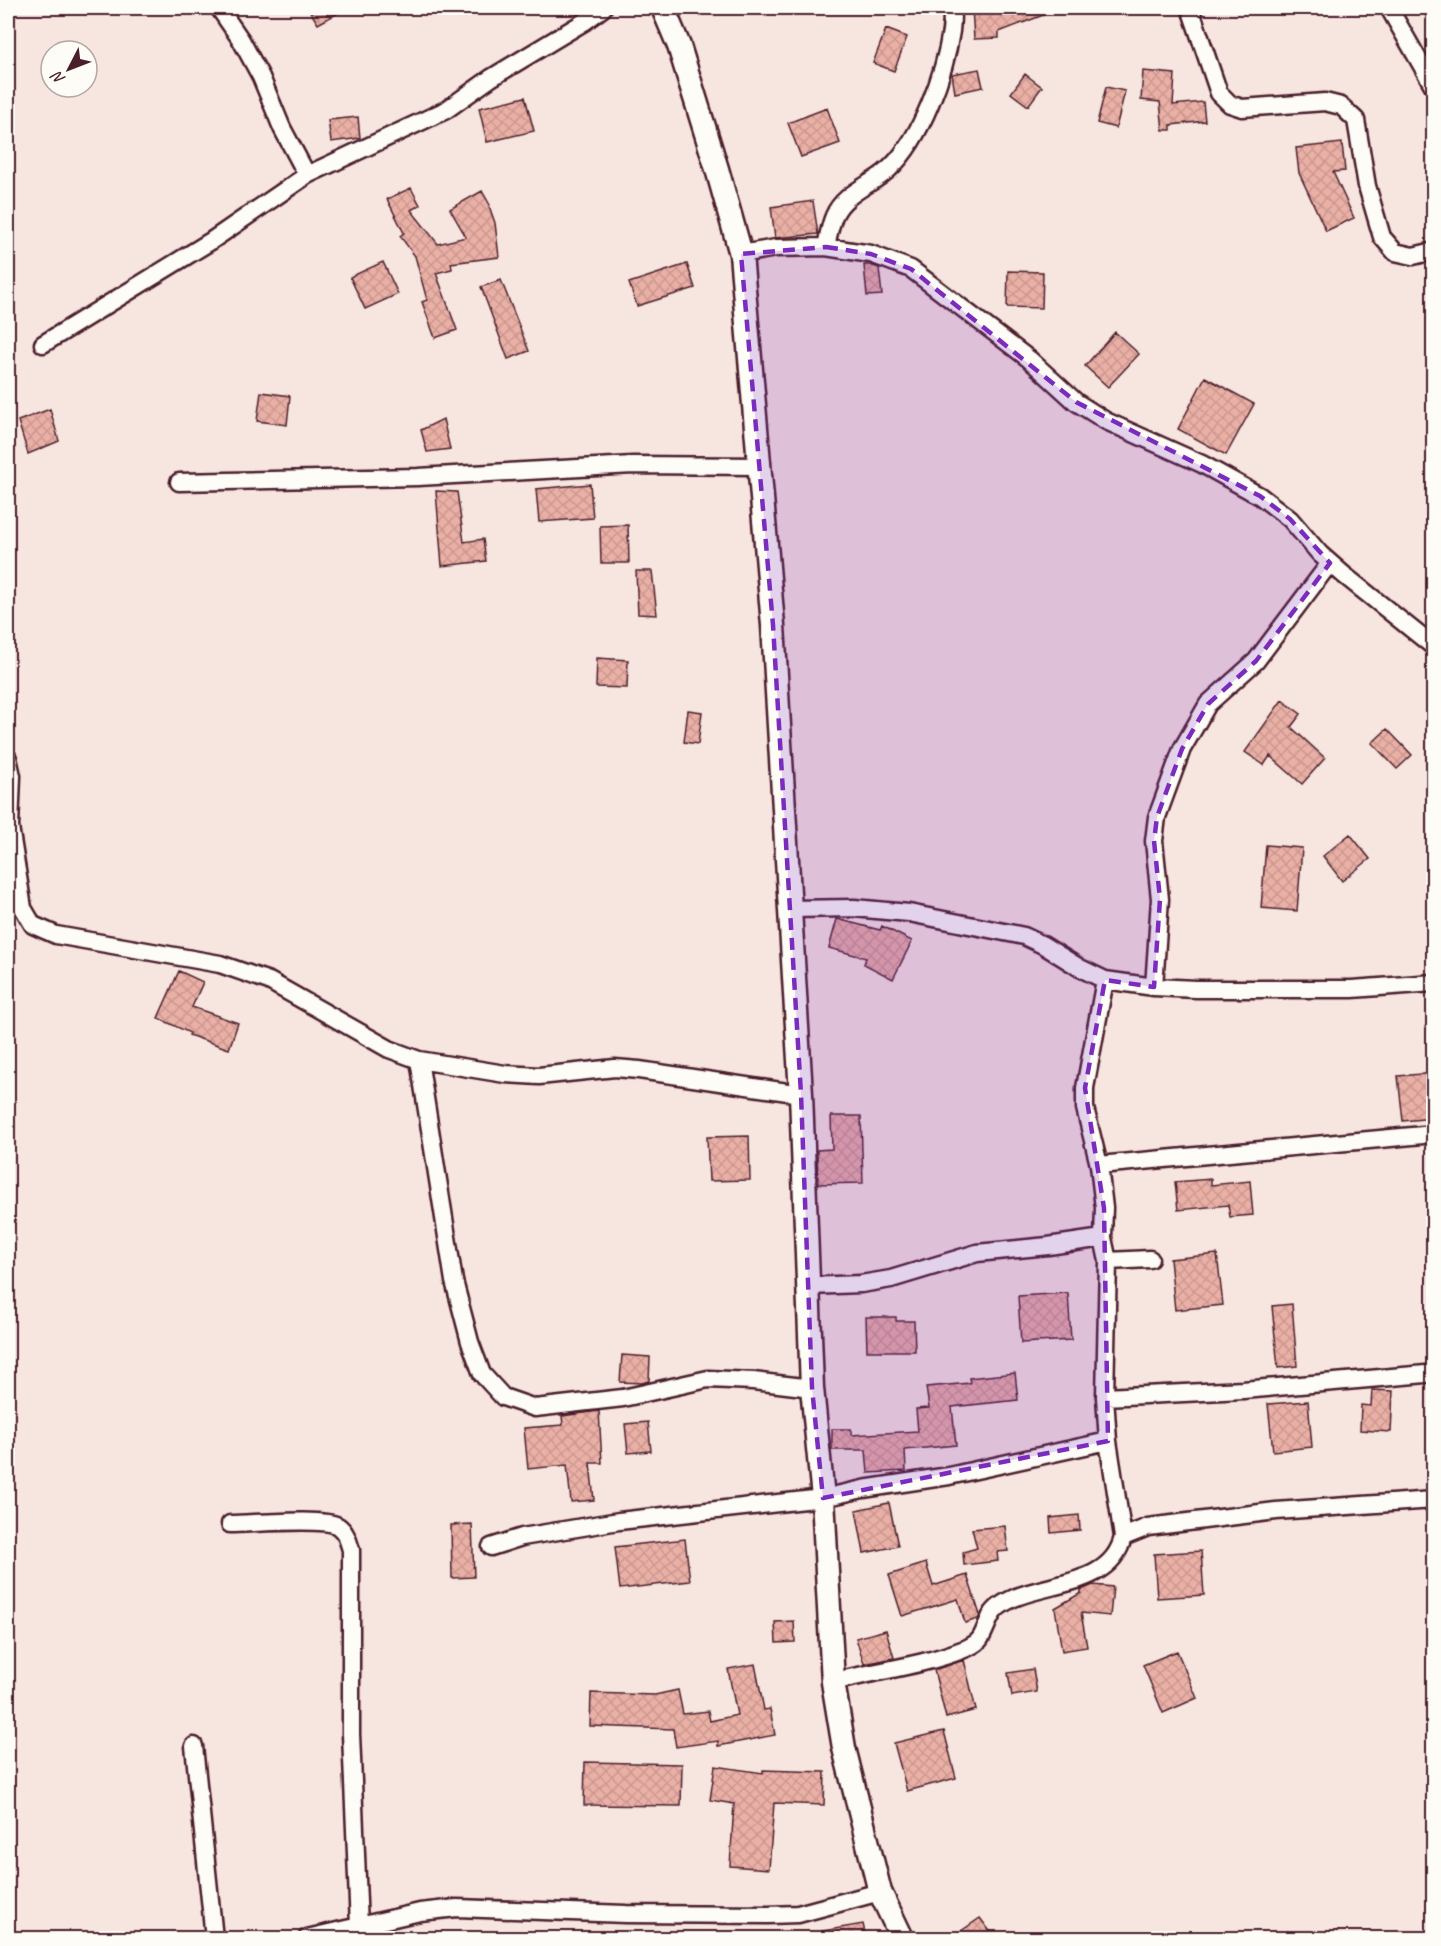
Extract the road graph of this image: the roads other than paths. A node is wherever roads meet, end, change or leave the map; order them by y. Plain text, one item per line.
1 (219, 8) edge
2 (603, 8) edge
3 (663, 8) edge
4 (951, 8) edge
5 (1190, 8) edge
6 (1389, 8) edge
7 (1434, 87) edge
8 (308, 175) junction
9 (826, 247) junction
10 (1434, 251) edge
11 (741, 254) junction
12 (43, 344) dead end
13 (759, 466) junction
14 (179, 482) dead end
15 (1330, 563) junction
16 (1434, 647) edge
17 (8, 758) edge
18 (790, 909) junction
19 (1105, 980) junction
20 (1434, 983) edge
21 (1154, 987) junction
22 (418, 1060) junction
23 (801, 1094) junction
24 (1434, 1134) edge
25 (1099, 1165) junction
26 (1103, 1238) junction
27 (1150, 1259) dead end
28 (1108, 1261) junction
29 (809, 1286) junction
30 (1426, 1374) dead end
31 (812, 1388) junction
32 (1105, 1397) junction
33 (1108, 1441) junction
34 (823, 1498) junction
35 (1434, 1500) edge
36 (230, 1524) dead end
37 (1123, 1537) junction
38 (491, 1547) dead end
39 (833, 1682) junction
40 (194, 1746) dead end
41 (880, 1892) junction
42 (359, 1926) junction
43 (214, 1938) edge
44 (307, 1938) edge
45 (902, 1938) edge

1 - 8 street
2 - 8 street
3 - 11 street
4 - 9 street
5 - 10 street
6 - 7 street
8 - 12 street
9 - 11 street
9 - 15 street
11 - 13 street
13 - 14 street
13 - 18 street
15 - 16 street
15 - 21 street
17 - 22 street
18 - 19 street
18 - 23 street
19 - 21 street
19 - 25 street
20 - 21 street
22 - 23 street
22 - 31 street
23 - 29 street
24 - 25 street
25 - 26 street
26 - 28 street
26 - 29 street
27 - 28 street
28 - 32 street
29 - 31 street
30 - 32 street
31 - 34 street
32 - 33 street
33 - 34 street
33 - 37 street
34 - 38 street
34 - 39 street
35 - 37 street
36 - 42 street
37 - 39 street
39 - 41 street
40 - 43 street
41 - 42 street
41 - 45 street
42 - 44 street

